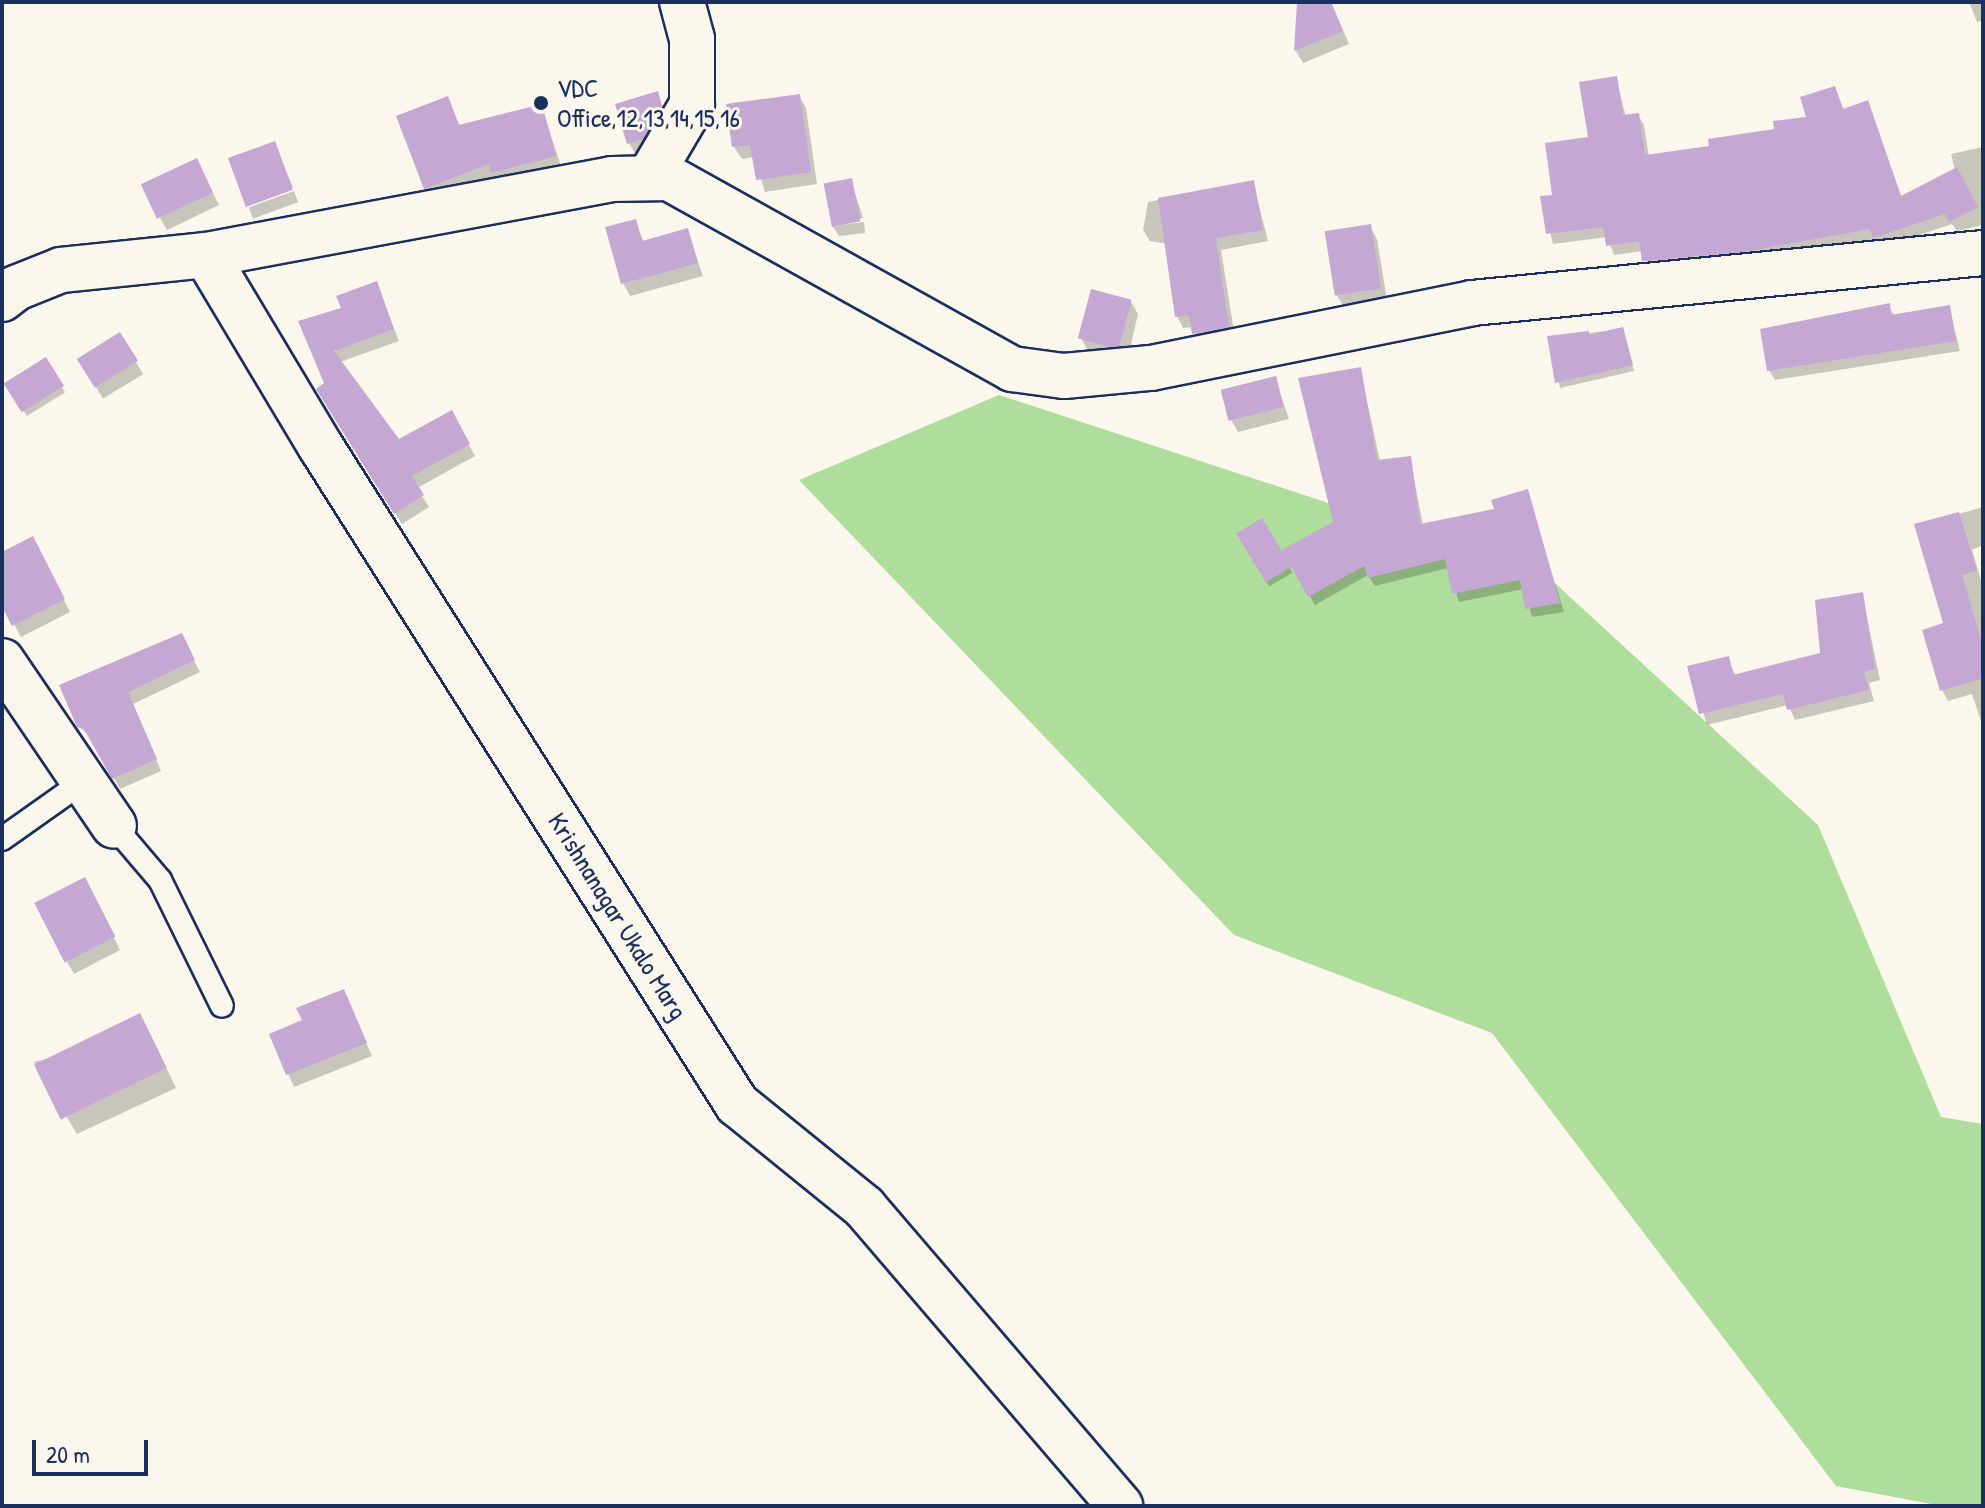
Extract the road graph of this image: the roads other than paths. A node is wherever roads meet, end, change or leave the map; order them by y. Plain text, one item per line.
1 (682, 2) edge
2 (649, 178) junction
3 (206, 255) junction
4 (1982, 255) edge
5 (2, 299) edge
6 (2, 661) edge
7 (84, 781) junction
8 (114, 826) joint
9 (2, 839) edge
10 (222, 1006) dead end
11 (1120, 1506) edge

1 - 2 main road
2 - 3 main road
2 - 4 main road
3 - 5 main road
3 - 11 main road, Krishnanagar Ukalo Marg
6 - 7 main road
7 - 8 main road
7 - 9 lane
8 - 10 lane

